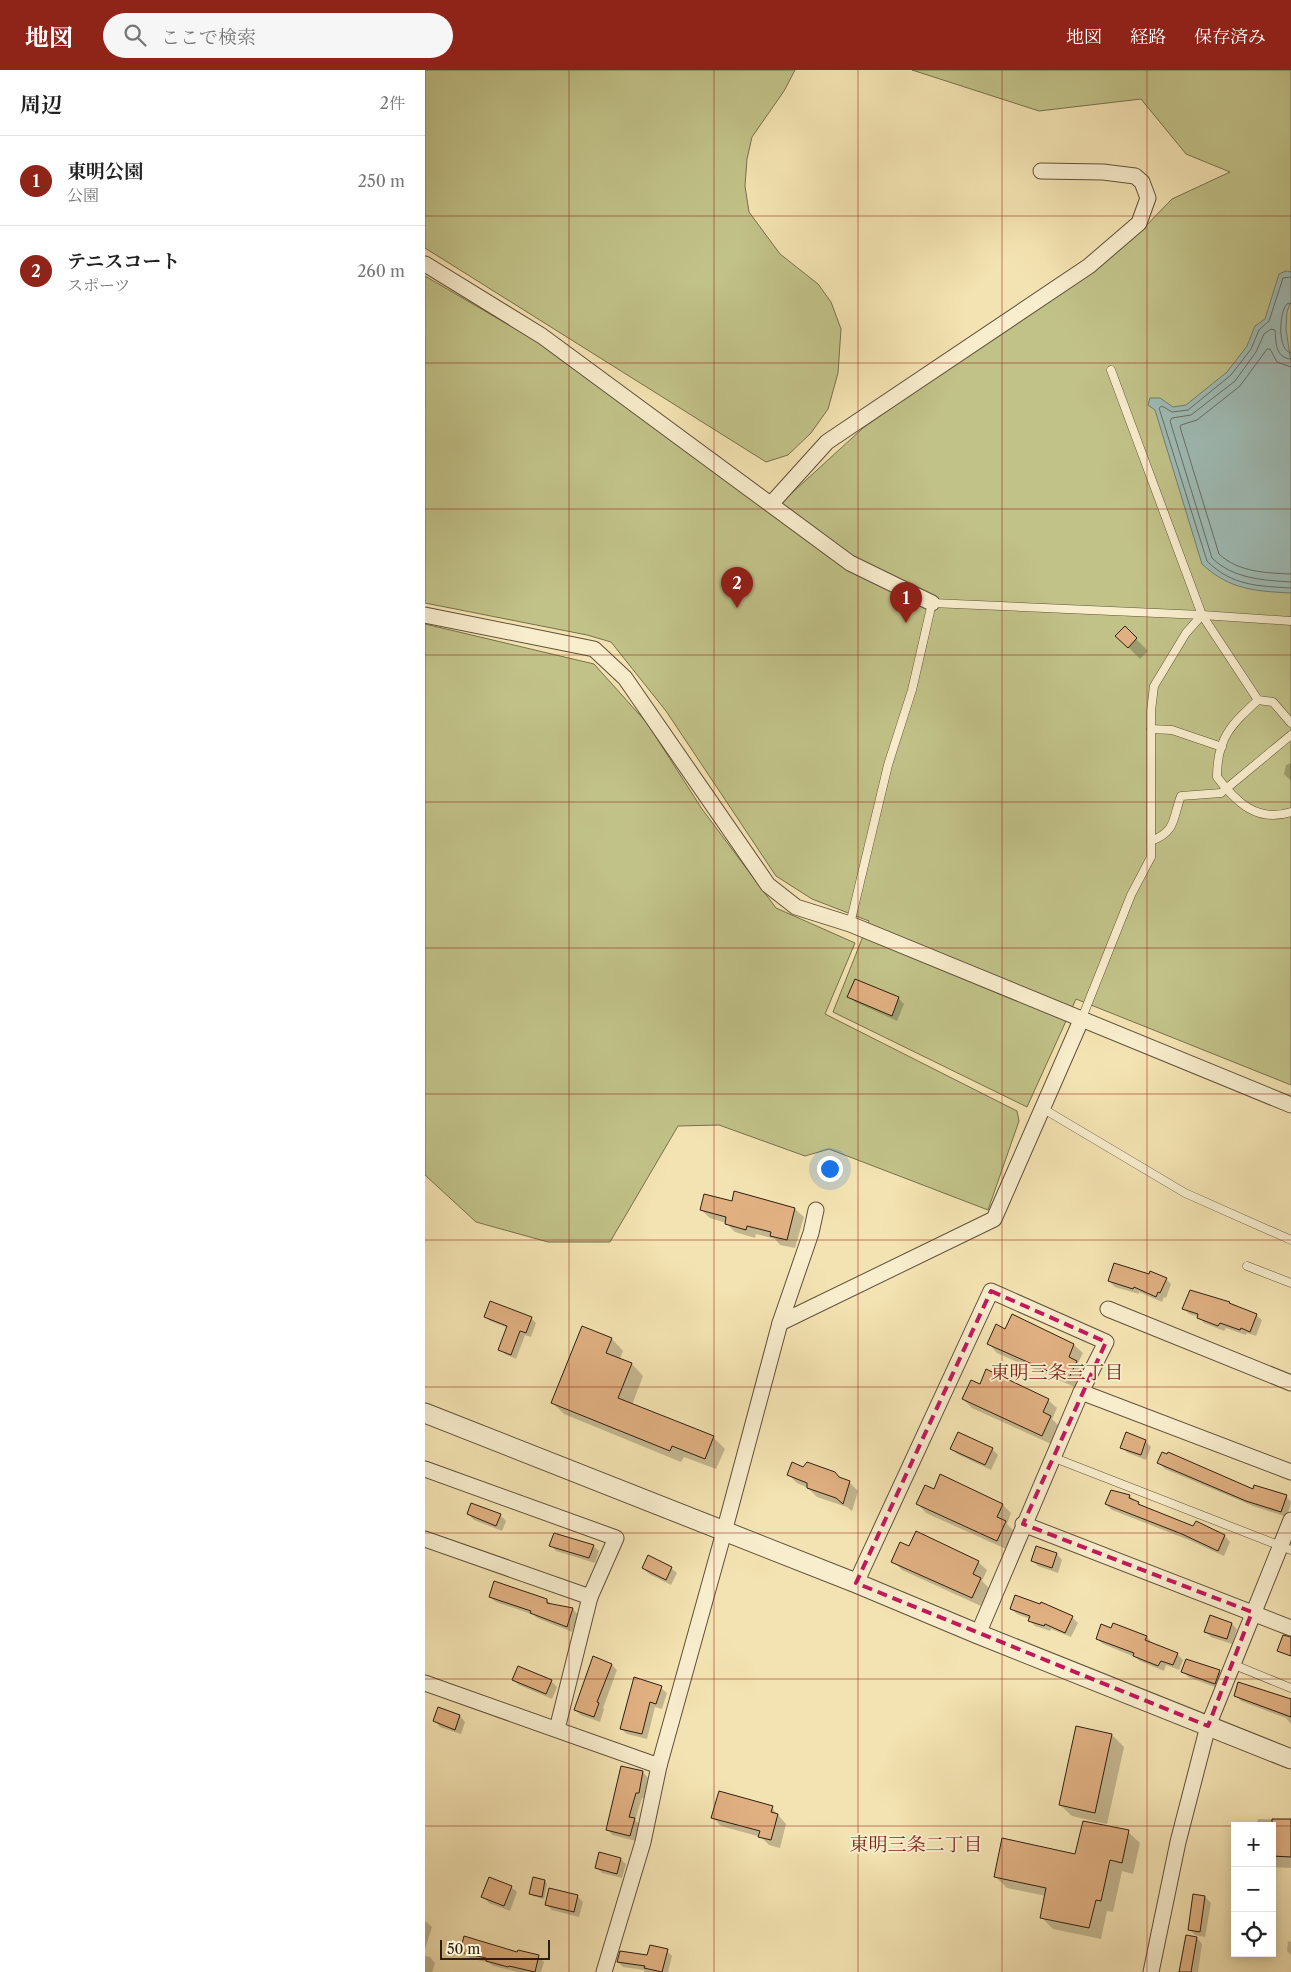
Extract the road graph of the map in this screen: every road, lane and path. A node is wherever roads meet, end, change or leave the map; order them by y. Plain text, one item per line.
1 (1041, 171) dead end
2 (425, 264) edge
3 (1111, 370) dead end
4 (771, 504) junction
5 (932, 603) junction
6 (425, 615) edge
7 (1201, 615) junction
8 (1291, 621) edge
9 (1258, 700) junction
10 (1291, 723) edge
11 (1151, 729) junction
12 (1291, 735) edge
13 (1221, 747) junction
14 (1226, 789) junction
15 (1291, 812) edge
16 (1151, 841) junction
17 (849, 924) junction
18 (1082, 1018) junction
19 (1291, 1105) edge
20 (1042, 1108) junction
21 (817, 1210) dead end
22 (1291, 1240) edge
23 (1247, 1266) dead end
24 (1291, 1283) edge
25 (1108, 1309) dead end
26 (780, 1324) junction
27 (1291, 1382) edge
28 (1081, 1392) junction
29 (425, 1412) edge
30 (1052, 1457) junction
31 (425, 1469) edge
32 (1291, 1472) edge
33 (1291, 1520) edge
34 (1023, 1524) junction
35 (725, 1532) junction
36 (425, 1539) edge
37 (1286, 1548) edge
38 (856, 1583) junction
39 (590, 1597) junction
40 (1252, 1612) junction
41 (1291, 1628) edge
42 (978, 1634) junction
43 (1232, 1664) junction
44 (425, 1683) edge
45 (1291, 1688) edge
46 (1208, 1726) junction
47 (557, 1729) junction
48 (1291, 1759) edge
49 (659, 1766) junction
50 (605, 1972) edge
51 (1151, 1972) edge

1 - 4 street
2 - 4 street
3 - 7 lane
4 - 5 street
5 - 7 lane
5 - 17 lane
6 - 17 street
7 - 8 lane
7 - 9 lane
7 - 11 lane
9 - 10 lane
9 - 13 lane
11 - 13 lane
11 - 16 lane
12 - 14 lane
13 - 14 lane
14 - 15 lane
14 - 16 lane
16 - 18 lane
17 - 18 street
18 - 19 street
18 - 20 street
20 - 22 lane
20 - 26 street
21 - 26 street
23 - 24 lane
25 - 27 street
26 - 35 street
28 - 30 street
28 - 32 street
28 - 38 street
29 - 35 street
30 - 34 street
30 - 37 lane
31 - 39 street
33 - 37 street
34 - 40 street
34 - 42 street
35 - 38 street
35 - 49 street
36 - 39 street
37 - 40 street
38 - 42 street
39 - 47 street
40 - 41 street
40 - 43 street
42 - 46 street
43 - 45 lane
43 - 46 street
44 - 47 street
46 - 48 street
46 - 51 street
47 - 49 street
49 - 50 street

